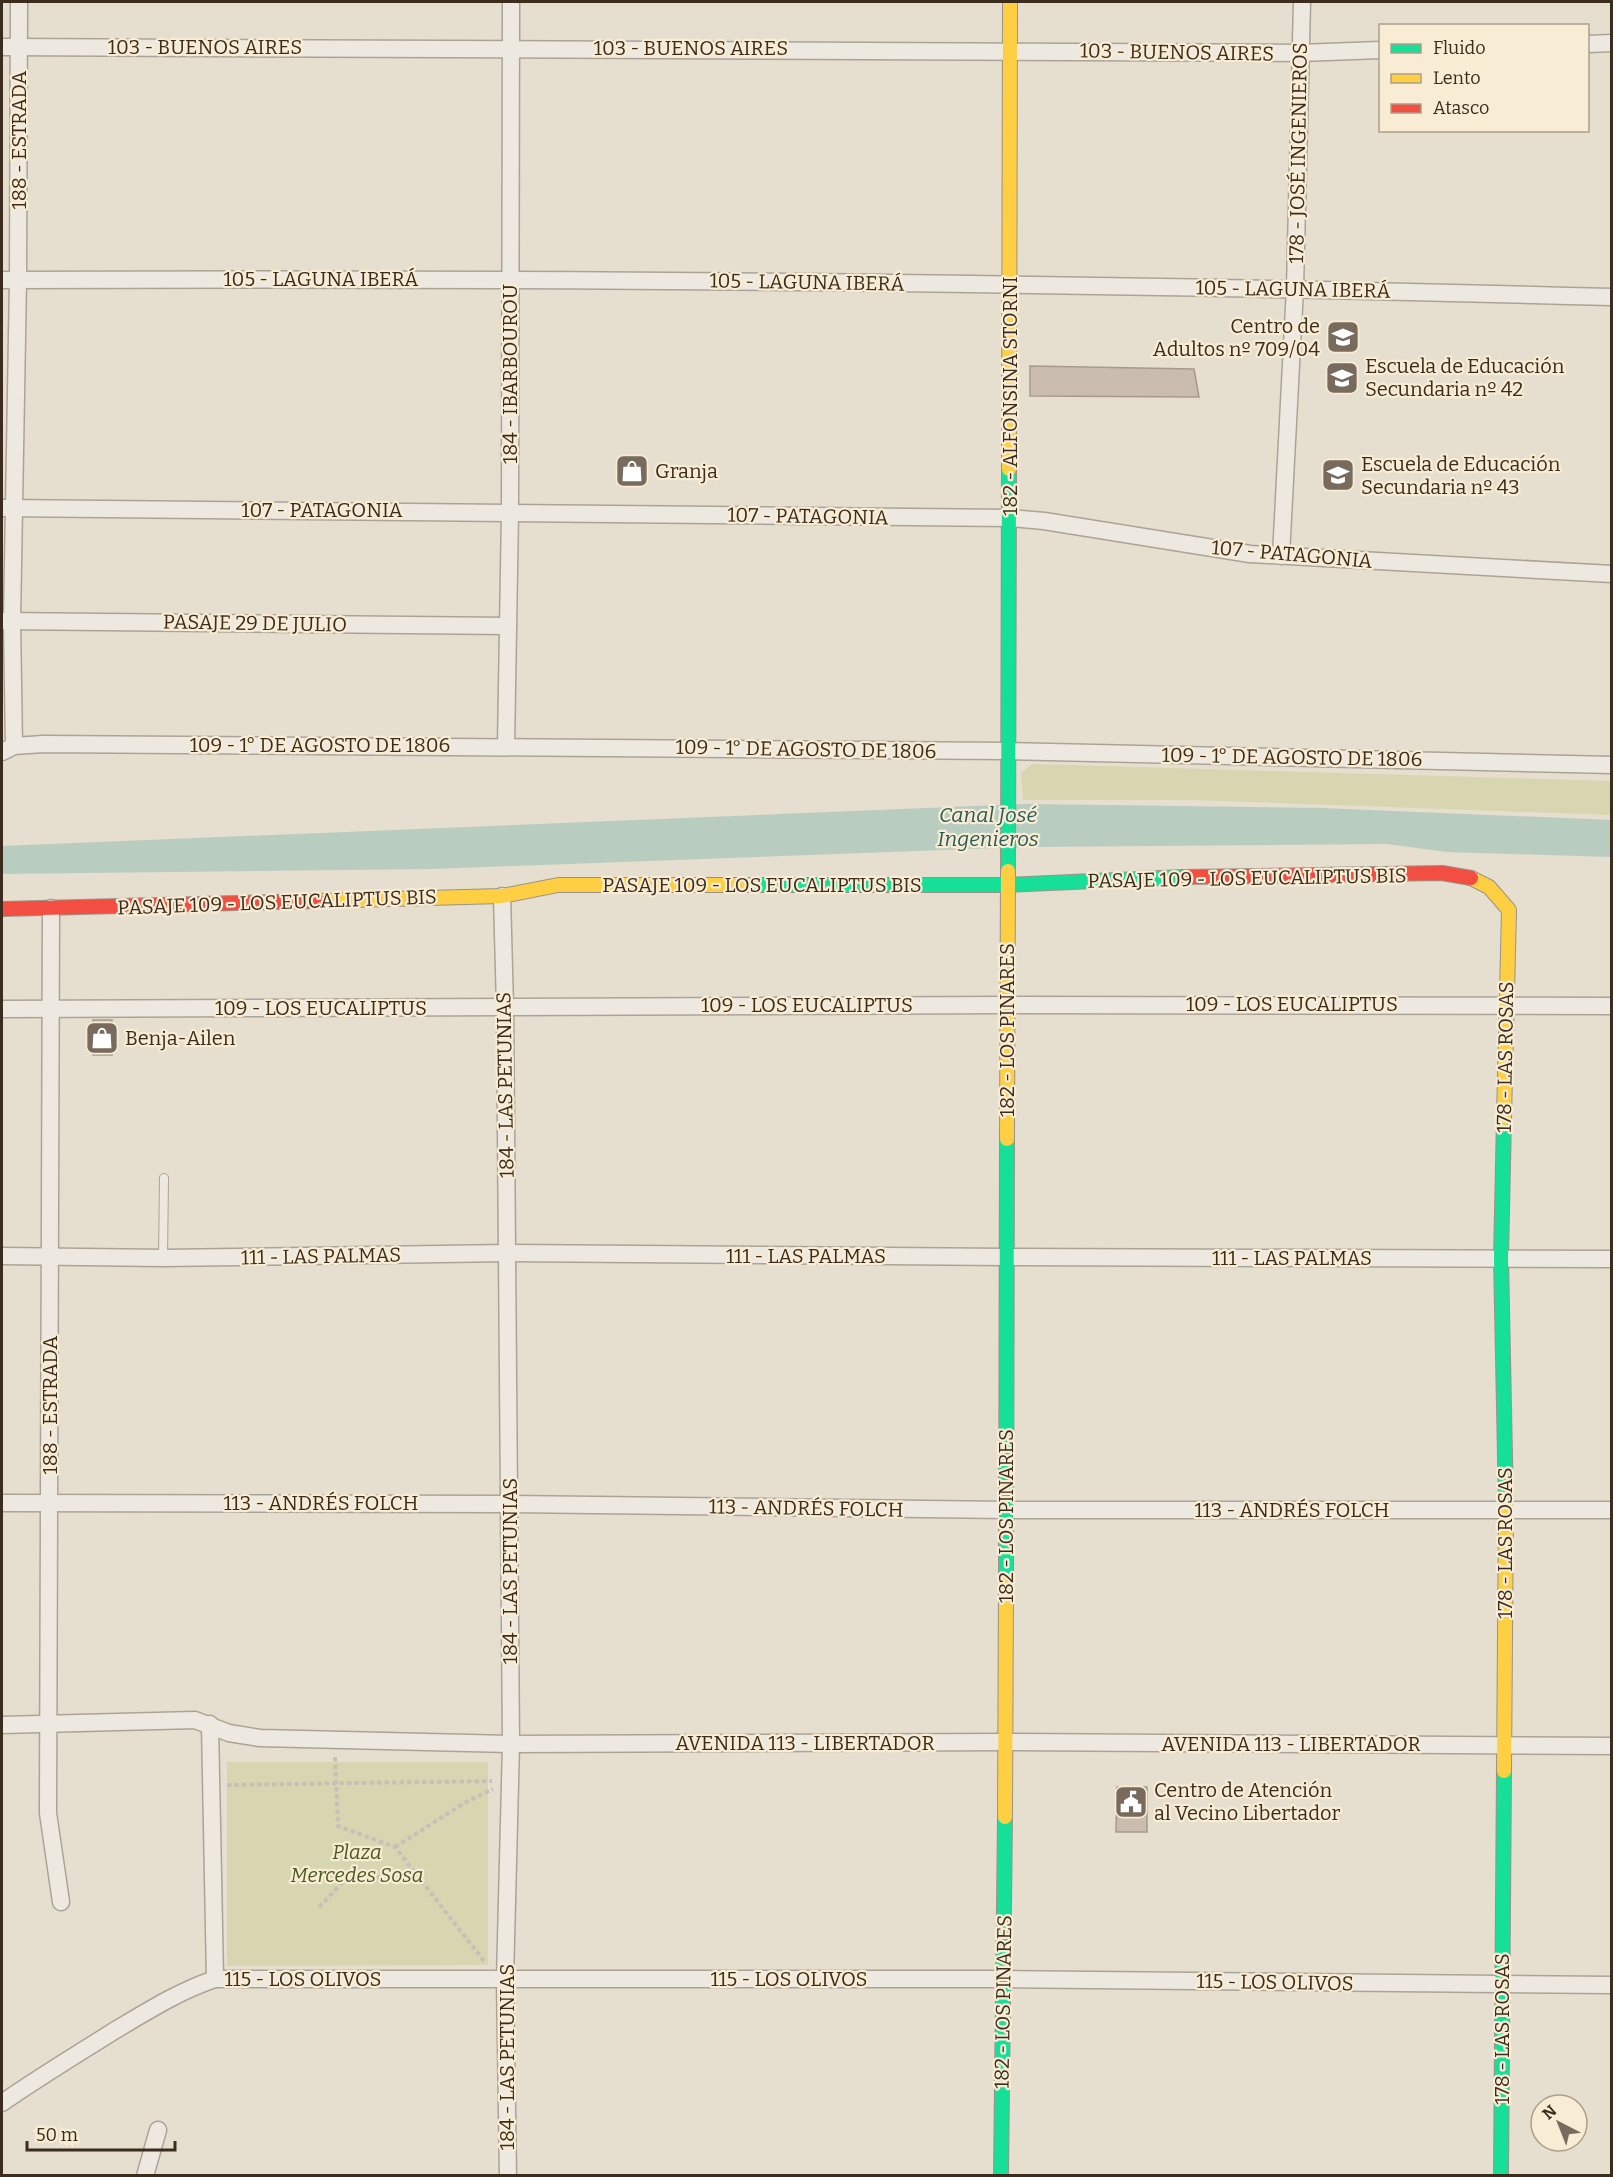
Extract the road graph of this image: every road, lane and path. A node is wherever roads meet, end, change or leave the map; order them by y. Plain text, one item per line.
1 (19, 2) edge
2 (511, 2) edge
3 (1010, 2) edge
4 (1302, 2) edge
5 (1611, 43) edge
6 (1589, 44) edge
7 (2, 46) edge
8 (19, 46) junction
9 (511, 48) junction
10 (1009, 50) junction
11 (1379, 50) edge
12 (1300, 53) junction
13 (510, 279) junction
14 (10, 280) edge
15 (1009, 284) junction
16 (1295, 288) junction
17 (1611, 297) edge
18 (8, 508) edge
19 (510, 512) junction
20 (1010, 518) junction
21 (1281, 556) junction
22 (1611, 574) edge
23 (7, 621) edge
24 (508, 626) junction
25 (506, 746) junction
26 (8, 749) edge
27 (1009, 751) junction
28 (1611, 765) edge
29 (1007, 856) joint
30 (1007, 885) junction
31 (502, 896) junction
32 (51, 908) junction
33 (2, 909) edge
34 (1509, 910) joint
35 (1506, 1004) junction
36 (1008, 1005) junction
37 (1611, 1005) edge
38 (505, 1006) junction
39 (50, 1009) junction
40 (2, 1010) edge
41 (164, 1178) dead end
42 (507, 1253) junction
43 (2, 1256) edge
44 (50, 1257) junction
45 (1007, 1257) junction
46 (163, 1258) junction
47 (1501, 1258) junction
48 (1611, 1259) edge
49 (50, 1502) junction
50 (2, 1503) edge
51 (510, 1504) junction
52 (1006, 1510) junction
53 (1506, 1510) junction
54 (1611, 1510) edge
55 (48, 1722) junction
56 (210, 1724) junction
57 (2, 1725) edge
58 (334, 1740) junction
59 (1006, 1742) junction
60 (511, 1744) junction
61 (1503, 1746) junction
62 (1611, 1746) edge
63 (510, 1780) junction
64 (336, 1784) junction
65 (211, 1785) junction
66 (395, 1847) junction
67 (417, 1875) junction
68 (61, 1902) dead end
69 (319, 1907) dead end
70 (215, 1979) junction
71 (505, 1979) junction
72 (1003, 1979) junction
73 (1502, 1984) junction
74 (1611, 1985) edge
75 (2, 2103) edge
76 (158, 2130) dead end
77 (145, 2175) edge
78 (508, 2175) edge
79 (1001, 2175) edge
80 (1501, 2175) edge

1 - 8 street, 188 - ESTRADA
2 - 9 street, 184 - IBARBOUROU
3 - 10 street, 182 - ALFONSINA STORNI
4 - 12 street, 178 - JOSÉ INGENIEROS
5 - 6 street
7 - 8 street, 103 - BUENOS AIRES
8 - 9 street, 103 - BUENOS AIRES
8 - 14 street, 188 - ESTRADA
9 - 10 street, 103 - BUENOS AIRES
9 - 13 street, 184 - IBARBOUROU
10 - 12 street, 103 - BUENOS AIRES
10 - 15 street, 182 - ALFONSINA STORNI
11 - 12 street, 103 - BUENOS AIRES
12 - 16 street, 178 - JOSÉ INGENIEROS
13 - 14 street, 105 - LAGUNA IBERÁ
13 - 15 street, 105 - LAGUNA IBERÁ
13 - 19 street, 184 - IBARBOUROU
14 - 18 street, 188 - ESTRADA
15 - 16 street, 105 - LAGUNA IBERÁ
15 - 20 street, 182 - ALFONSINA STORNI
16 - 17 street, 105 - LAGUNA IBERÁ
16 - 21 street, 178 - JOSÉ INGENIEROS
18 - 19 street, 107 - PATAGONIA
18 - 23 street, 188 - ESTRADA
19 - 20 street, 107 - PATAGONIA
19 - 24 street, 184 - IBARBOUROU
20 - 21 street, 107 - PATAGONIA
20 - 27 street, 182 - ALFONSINA STORNI
21 - 22 street, 107 - PATAGONIA
23 - 24 street, PASAJE 29 DE JULIO
23 - 26 street, 188 - ESTRADA
24 - 25 street, 184 - IBARBOUROU
25 - 26 street, 109 - 1° DE AGOSTO DE 1806
25 - 27 street, 109 - 1° DE AGOSTO DE 1806
27 - 28 street, 109 - 1° DE AGOSTO DE 1806
27 - 29 street, 182 - ALFONSINA STORNI
29 - 30 street, 182 - LOS PINARES
30 - 31 street, PASAJE 109 - LOS EUCALIPTUS BIS
30 - 34 street, PASAJE 109 - LOS EUCALIPTUS BIS
30 - 36 street, 182 - LOS PINARES
31 - 32 street, PASAJE 109 - LOS EUCALIPTUS BIS
31 - 38 street, 184 - LAS PETUNIAS
32 - 33 street, PASAJE 109 - LOS EUCALIPTUS BIS
32 - 39 street, 188 - ESTRADA
34 - 35 street, 178 - LAS ROSAS
35 - 36 street, 109 - LOS EUCALIPTUS
35 - 37 street, 109 - LOS EUCALIPTUS
35 - 47 street, 178 - LAS ROSAS
36 - 38 street, 109 - LOS EUCALIPTUS
36 - 45 street, 182 - LOS PINARES
38 - 39 street, 109 - LOS EUCALIPTUS
38 - 42 street, 184 - LAS PETUNIAS
39 - 40 street, 109 - LOS EUCALIPTUS
39 - 44 street, 188 - ESTRADA
41 - 46 lane
42 - 45 street, 111 - LAS PALMAS
42 - 46 street, 111 - LAS PALMAS
42 - 51 street, 184 - LAS PETUNIAS
43 - 44 street, 111 - LAS PALMAS
44 - 46 street, 111 - LAS PALMAS
44 - 49 street, 188 - ESTRADA
45 - 47 street, 111 - LAS PALMAS
45 - 52 street, 182 - LOS PINARES
47 - 48 street, 111 - LAS PALMAS
47 - 53 street, 178 - LAS ROSAS
49 - 50 street, 113 - ANDRÉS FOLCH
49 - 51 street, 113 - ANDRÉS FOLCH
49 - 55 street, 188 - ESTRADA
51 - 52 street, 113 - ANDRÉS FOLCH
51 - 60 street, 184 - LAS PETUNIAS
52 - 53 street, 113 - ANDRÉS FOLCH
52 - 59 street, 182 - LOS PINARES
53 - 54 street, 113 - ANDRÉS FOLCH
53 - 61 street, 178 - LAS ROSAS
55 - 56 street, AVENIDA 113 - LIBERTADOR
55 - 57 street, AVENIDA 113 - LIBERTADOR
55 - 68 street, 188 - ESTRADA
56 - 58 street, AVENIDA 113 - LIBERTADOR
56 - 65 street
58 - 60 street, AVENIDA 113 - LIBERTADOR
58 - 64 path
59 - 60 street, AVENIDA 113 - LIBERTADOR
59 - 61 street, AVENIDA 113 - LIBERTADOR
59 - 72 street, 182 - LOS PINARES
60 - 63 street, 184 - LAS PETUNIAS
61 - 62 street, AVENIDA 113 - LIBERTADOR
61 - 73 street, 178 - LAS ROSAS
63 - 64 path
63 - 66 path
63 - 71 street, 184 - LAS PETUNIAS
64 - 65 path
64 - 66 path
65 - 70 street
66 - 67 path
67 - 69 path
67 - 71 path
70 - 71 street, 115 - LOS OLIVOS
70 - 75 street, 115 - LOS OLIVOS
71 - 72 street, 115 - LOS OLIVOS
71 - 78 street, 184 - LAS PETUNIAS
72 - 73 street, 115 - LOS OLIVOS
72 - 79 street, 182 - LOS PINARES
73 - 74 street, 115 - LOS OLIVOS
73 - 80 street, 178 - LAS ROSAS
76 - 77 street

